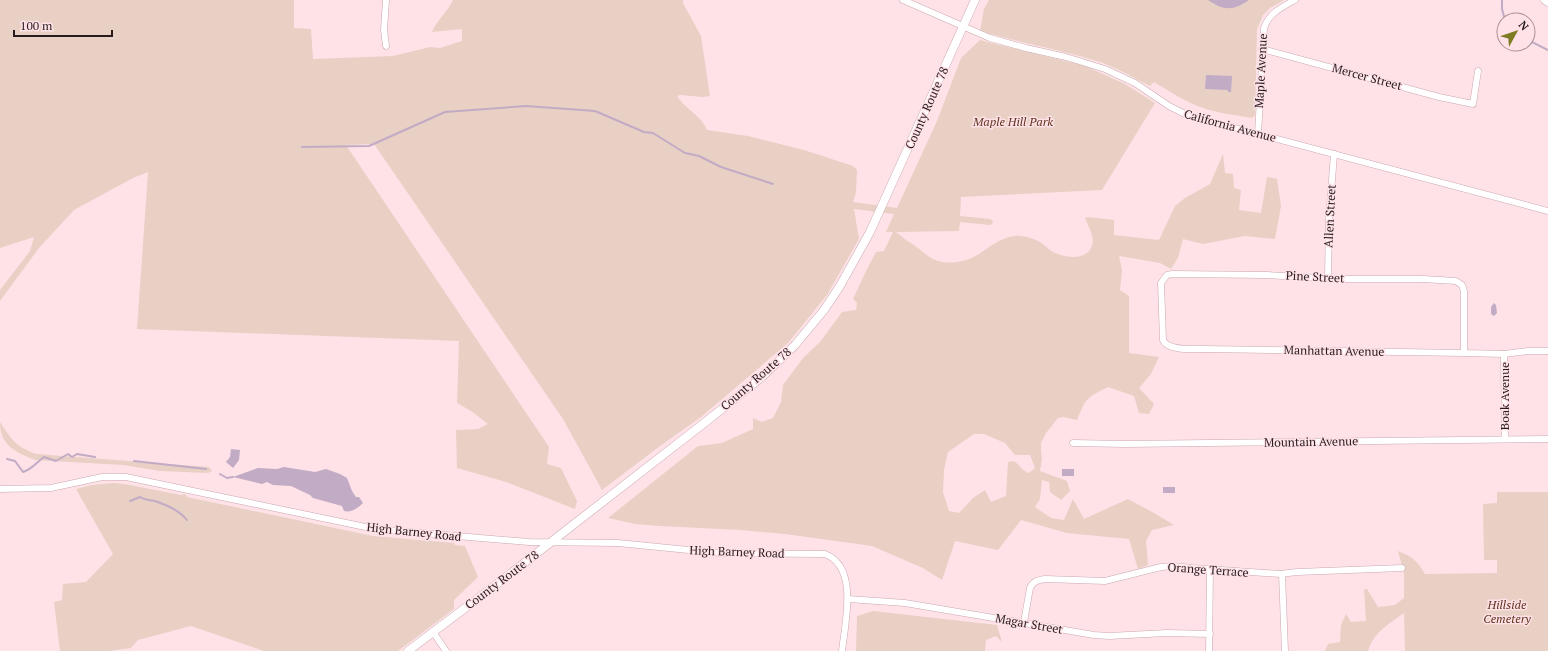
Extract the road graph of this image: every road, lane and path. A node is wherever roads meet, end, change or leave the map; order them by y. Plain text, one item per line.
1 (386, 0) edge
2 (903, 0) edge
3 (975, 0) edge
4 (1295, 0) edge
5 (1545, 0) edge
6 (1548, 2) edge
7 (963, 27) junction
8 (386, 46) dead end
9 (1262, 49) junction
10 (1478, 71) dead end
11 (1258, 134) junction
12 (1334, 154) junction
13 (1548, 211) edge
14 (1328, 278) junction
15 (1165, 344) joint
16 (1548, 351) edge
17 (1464, 353) junction
18 (1504, 354) junction
19 (1505, 439) junction
20 (1548, 439) edge
21 (1073, 443) dead end
22 (0, 489) edge
23 (551, 542) junction
24 (1402, 568) dead end
25 (1210, 570) junction
26 (1282, 574) junction
27 (848, 599) junction
28 (1024, 622) junction
29 (433, 632) junction
30 (1210, 634) junction
31 (408, 651) edge
32 (446, 651) edge
33 (842, 651) edge
34 (1209, 651) edge
35 (1285, 651) edge

1 - 8 street
2 - 7 street, California Avenue
3 - 7 street, County Route 78
4 - 9 street, Maple Avenue
5 - 6 street
7 - 11 street, California Avenue
7 - 23 street, County Route 78
9 - 10 street, Mercer Street
9 - 11 street, Maple Avenue
11 - 12 street, California Avenue
12 - 13 street, California Avenue
12 - 14 street, Allen Street
14 - 15 street, Pine Street
14 - 17 street, Pine Street
15 - 17 street, Manhattan Avenue
16 - 18 street, Manhattan Avenue
17 - 18 street, Manhattan Avenue
18 - 19 street, Boak Avenue
19 - 20 street, Mountain Avenue
19 - 21 street, Mountain Avenue
22 - 23 street, High Barney Road
23 - 27 street, High Barney Road
23 - 29 street, County Route 78
24 - 26 street, Orange Terrace
25 - 26 street, Orange Terrace
25 - 28 street, Orange Terrace
25 - 30 street
26 - 35 street
27 - 28 street, Magar Street
27 - 33 street
28 - 30 street, Magar Street
29 - 31 street, County Route 78
29 - 32 street
30 - 34 street

